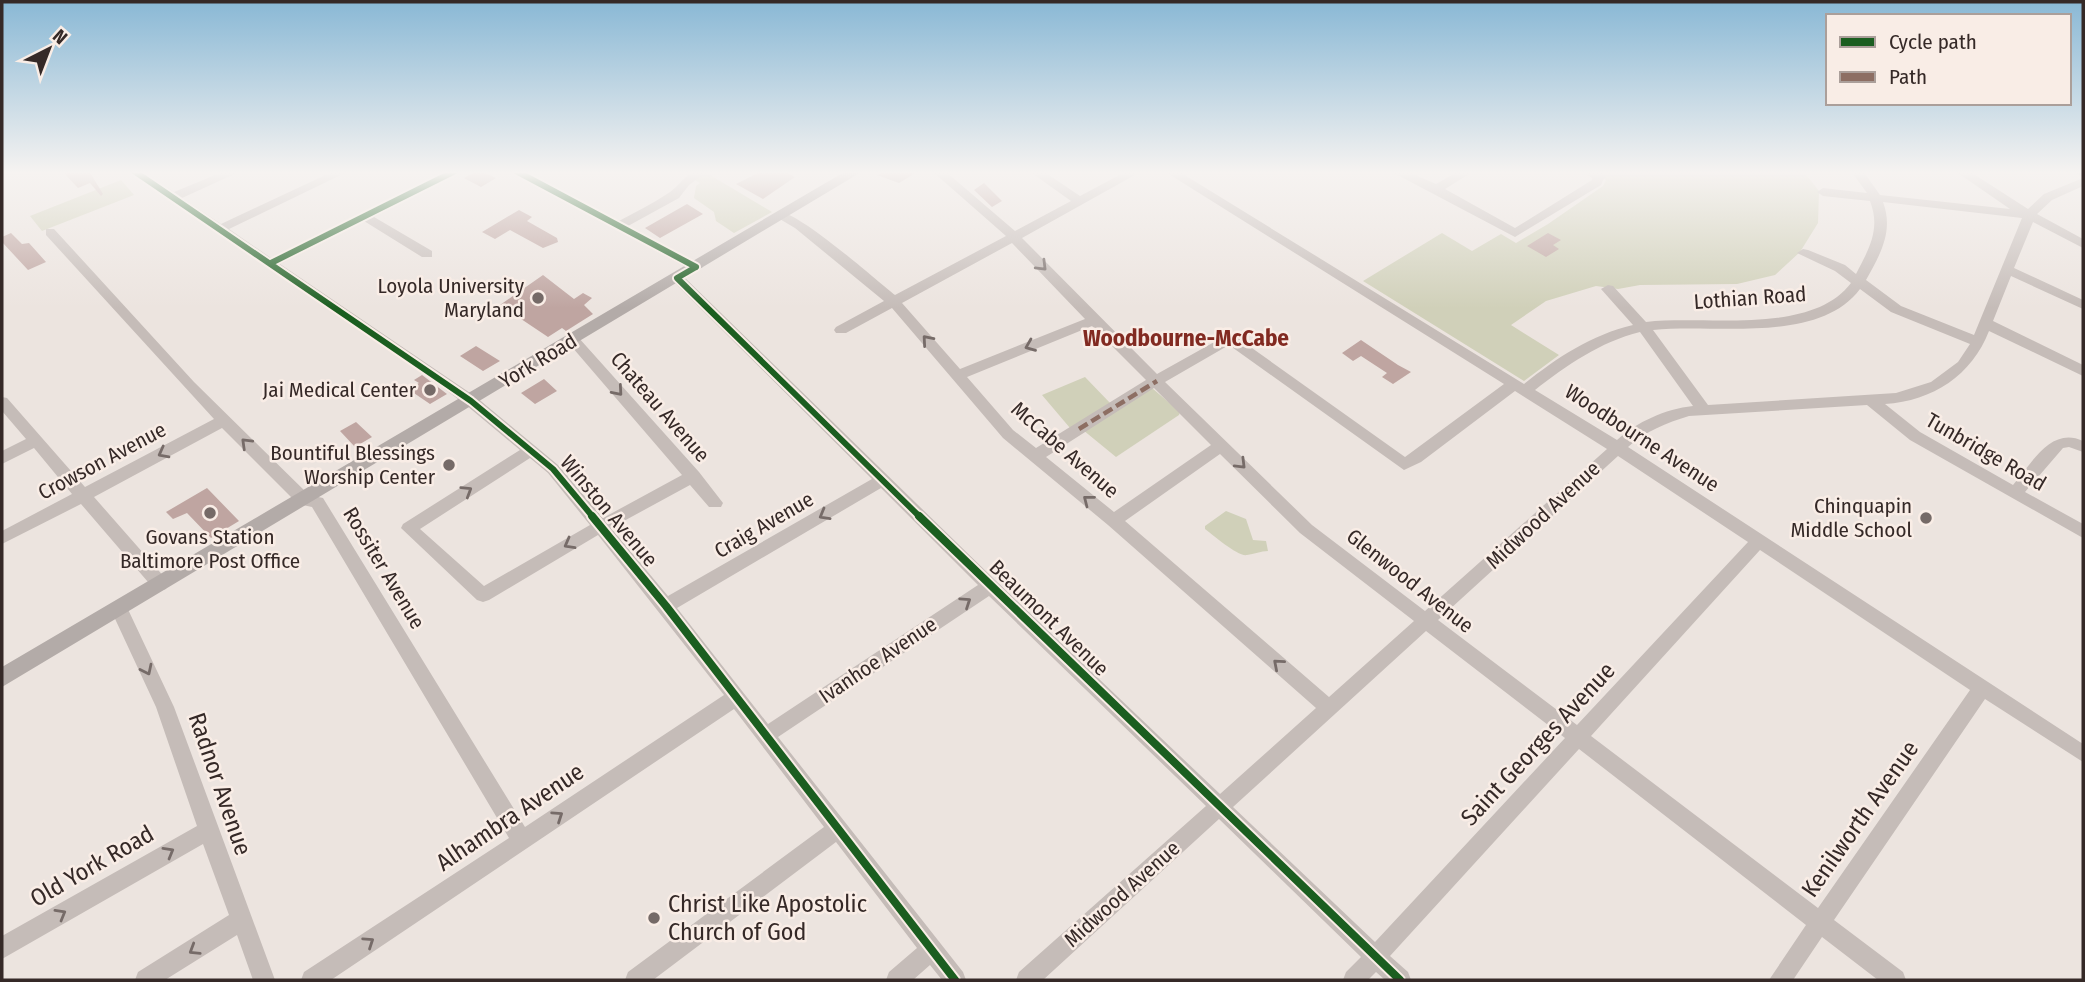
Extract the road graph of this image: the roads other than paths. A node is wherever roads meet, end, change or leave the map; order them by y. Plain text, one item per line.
1 (203, 217) edge
2 (247, 217) edge
3 (362, 217) edge
4 (365, 217) edge
5 (603, 217) edge
6 (636, 217) edge
7 (779, 217) edge
8 (785, 217) edge
9 (992, 217) edge
10 (1051, 217) edge
11 (1244, 217) edge
12 (1486, 217) edge
13 (1541, 217) edge
14 (1881, 217) edge
15 (2028, 217) edge
16 (2032, 217) edge
17 (620, 226) junction
18 (222, 229) junction
19 (50, 232) dead end
20 (1013, 238) junction
21 (2083, 244) edge
22 (1803, 253) dead end
23 (427, 254) dead end
24 (271, 263) junction
25 (696, 267) junction
26 (2008, 270) junction
27 (677, 278) junction
28 (1858, 281) junction
29 (1608, 289) dead end
30 (893, 301) junction
31 (2083, 304) edge
32 (1094, 320) junction
33 (1985, 323) junction
34 (1643, 327) junction
35 (841, 330) dead end
36 (573, 340) junction
37 (1978, 342) junction
38 (2083, 371) edge
39 (958, 375) junction
40 (1157, 381) junction
41 (1520, 387) junction
42 (471, 401) junction
43 (1872, 401) junction
44 (2, 402) edge
45 (1703, 409) junction
46 (223, 421) junction
47 (35, 441) junction
48 (1222, 444) junction
49 (1616, 447) junction
50 (2083, 447) edge
51 (531, 450) junction
52 (1034, 457) junction
53 (2, 458) edge
54 (693, 476) junction
55 (883, 480) junction
56 (2015, 493) junction
57 (82, 495) junction
58 (304, 500) junction
59 (715, 503) dead end
60 (1114, 520) junction
61 (600, 527) junction
62 (2083, 532) edge
63 (2, 538) edge
64 (1759, 541) junction
65 (160, 584) junction
66 (990, 586) junction
67 (666, 606) junction
68 (119, 608) junction
69 (1426, 623) junction
70 (2, 678) edge
71 (1982, 688) junction
72 (737, 697) junction
73 (1330, 709) junction
74 (766, 735) junction
75 (1577, 738) junction
76 (2083, 754) edge
77 (1220, 808) junction
78 (837, 829) junction
79 (208, 830) junction
80 (522, 841) junction
81 (241, 920) junction
82 (1820, 923) junction
83 (2, 948) edge
84 (932, 950) junction
85 (1375, 957) junction
86 (146, 980) edge
87 (264, 980) edge
88 (312, 980) edge
89 (636, 980) edge
90 (897, 980) edge
91 (955, 980) edge
92 (1027, 980) edge
93 (1353, 980) edge
94 (1400, 980) edge
95 (1780, 980) edge
96 (1895, 980) edge

1 - 18 street, Winston Avenue
2 - 18 street
3 - 24 street
4 - 23 street
5 - 17 street
6 - 17 street
7 - 25 main road, York Road
8 - 30 street, McCabe Avenue
9 - 20 street, Glenwood Avenue
10 - 20 street
11 - 41 street, Woodbourne Avenue
12 - 13 street
14 - 28 street, Lothian Road
15 - 26 street, Midwood Avenue
16 - 21 street
17 - 25 street
18 - 24 street, Winston Avenue
19 - 46 street, Rossiter Avenue
20 - 30 street
20 -> 32 street, Glenwood Avenue
22 - 28 street
24 - 42 street, Winston Avenue
25 - 27 main road, York Road
26 - 31 street
26 - 33 street, Midwood Avenue
27 - 36 main road, York Road
27 - 55 street, Beaumont Avenue
28 - 34 street, Lothian Road
28 - 37 street
29 - 34 street
30 - 35 street
39 -> 30 street, McCabe Avenue
32 -> 39 street
32 - 40 street, Glenwood Avenue
33 - 37 street, Midwood Avenue
33 - 38 street
34 - 41 street, Lothian Road
34 - 45 street
36 - 42 main road, York Road
36 -> 54 street, Chateau Avenue
37 - 43 street, Midwood Avenue
39 - 52 street, McCabe Avenue
40 - 41 street, Lothian Road
40 - 48 street, Glenwood Avenue
40 - 52 street
41 - 49 street, Woodbourne Avenue
42 - 51 street, Winston Avenue
42 - 58 main road, York Road
43 - 45 street, Midwood Avenue
43 - 56 street, Tunbridge Road
44 - 47 street
45 - 49 street, Midwood Avenue
46 -> 57 street, Crowson Avenue
58 -> 46 street, Rossiter Avenue
47 - 53 street
47 - 57 street
48 - 60 street
48 -> 69 street, Glenwood Avenue
49 - 64 street, Woodbourne Avenue
49 - 69 street, Midwood Avenue
50 - 56 street
51 - 61 street, Winston Avenue
61 -> 51 street
60 -> 52 street, McCabe Avenue
54 - 59 street, Chateau Avenue
54 - 61 street
55 - 66 street, Beaumont Avenue
55 -> 67 street, Craig Avenue
56 - 62 street, Tunbridge Road
57 - 63 street, Crowson Avenue
57 - 65 street
58 - 65 main road, York Road
58 - 80 street, Rossiter Avenue
73 -> 60 street, McCabe Avenue
61 - 67 street, Winston Avenue
64 - 71 street, Woodbourne Avenue
64 - 75 street, Saint Georges Avenue
65 - 68 main road, York Road
74 -> 66 street, Ivanhoe Avenue
66 - 77 street, Beaumont Avenue
67 - 72 street, Winston Avenue
68 - 70 main road, York Road
68 -> 79 street, Radnor Avenue
69 - 73 street, Midwood Avenue
69 - 75 street, Glenwood Avenue
71 - 76 street, Woodbourne Avenue
71 - 82 street, Kenilworth Avenue
72 - 74 street, Winston Avenue
80 -> 72 street, Alhambra Avenue
73 - 77 street, Midwood Avenue
74 - 78 street, Winston Avenue
75 - 82 street, Glenwood Avenue
75 - 85 street, Saint Georges Avenue
77 - 85 street, Beaumont Avenue
77 - 92 street, Midwood Avenue
78 - 84 street, Winston Avenue
78 - 89 street
79 - 81 street, Radnor Avenue
83 -> 79 street, Old York Road
88 -> 80 street, Alhambra Avenue
81 -> 86 street
81 - 87 street, Radnor Avenue
82 - 95 street, Kenilworth Avenue
82 - 96 street, Glenwood Avenue
84 - 90 street
84 - 91 street, Winston Avenue
85 - 93 street, Saint Georges Avenue
85 - 94 street, Beaumont Avenue

